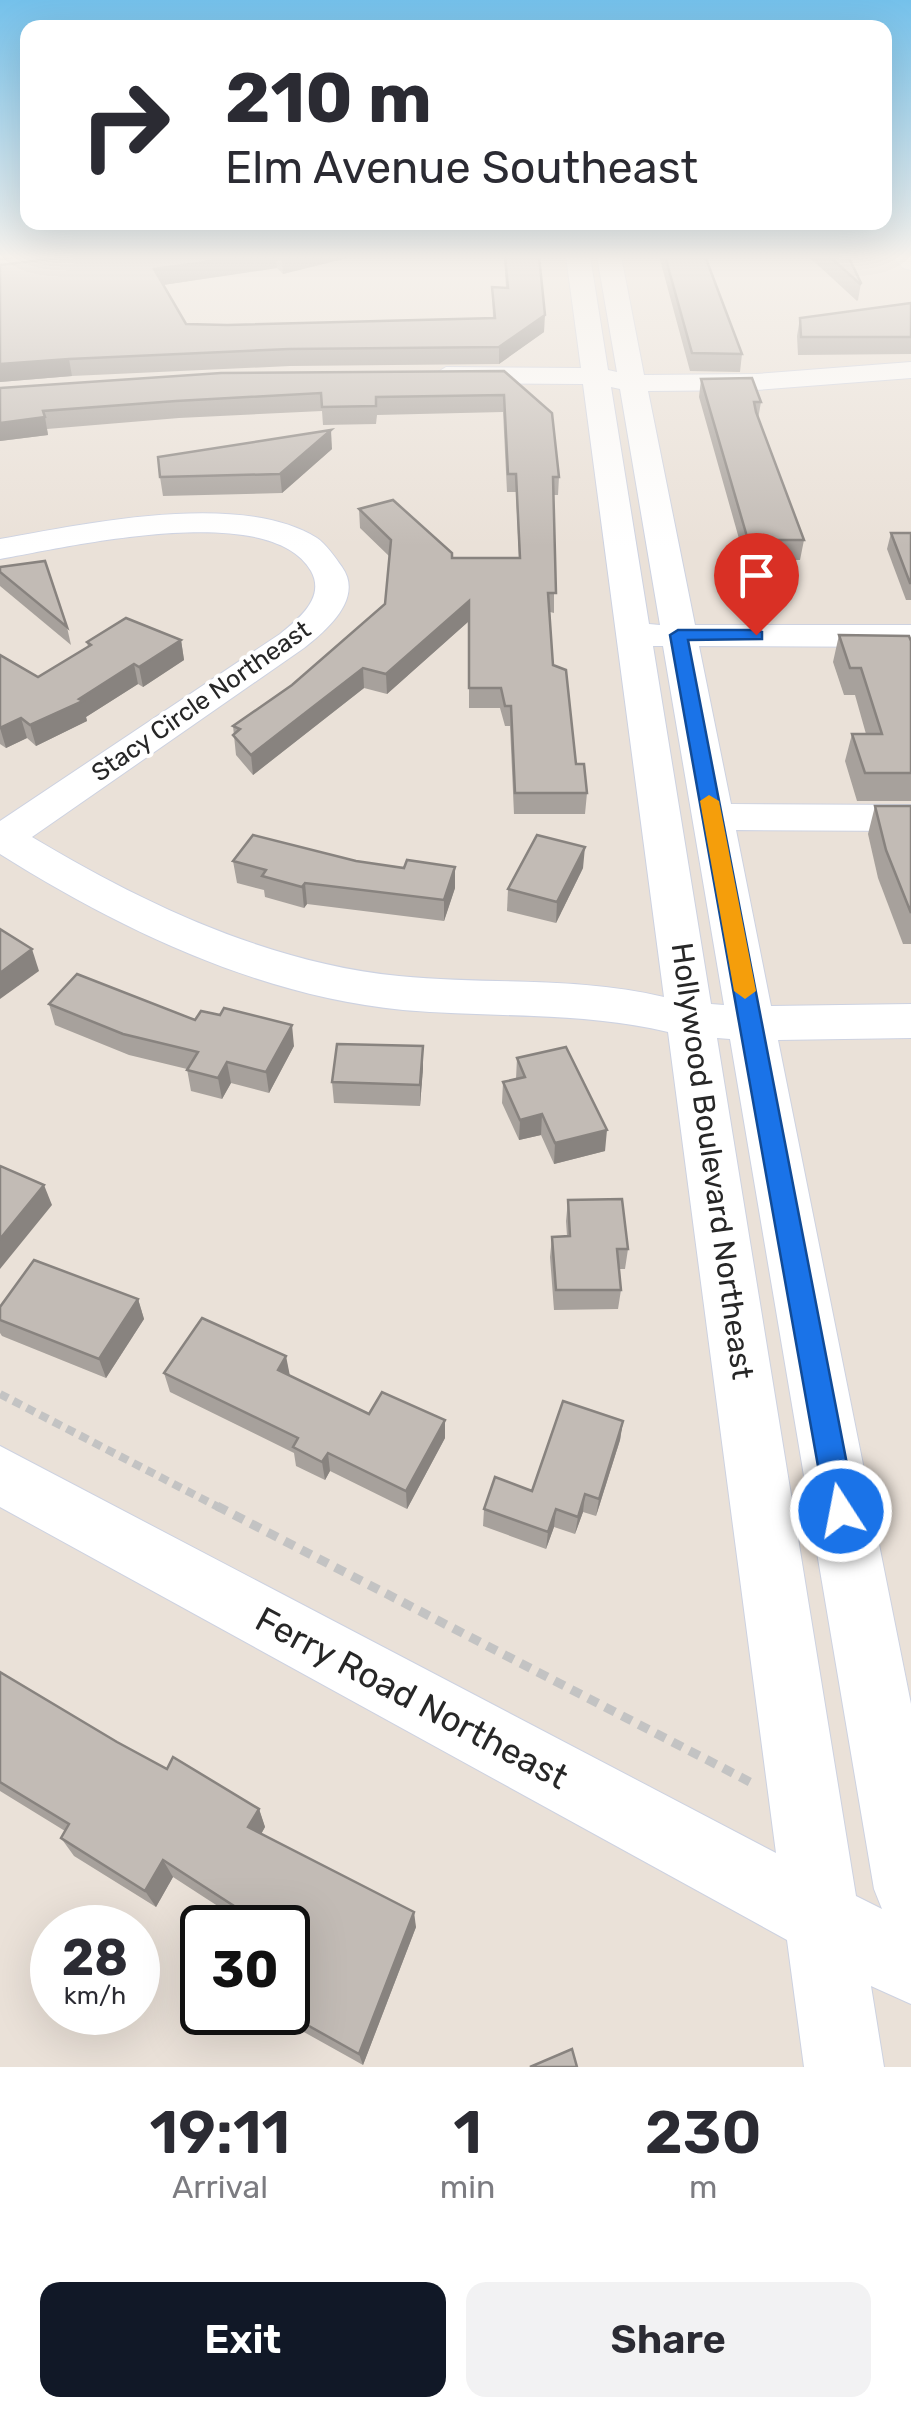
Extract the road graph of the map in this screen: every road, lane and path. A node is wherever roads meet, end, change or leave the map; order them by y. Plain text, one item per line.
1 (606, 352) edge
2 (613, 352) edge
3 (911, 370) edge
4 (426, 375) edge
5 (614, 379) junction
6 (0, 550) edge
7 (657, 635) junction
8 (911, 636) edge
9 (712, 818) junction
10 (911, 818) edge
11 (2, 837) edge
12 (691, 1020) junction
13 (750, 1020) junction
14 (911, 1021) edge
15 (0, 1394) edge
16 (0, 1475) edge
17 (890, 1656) edge
18 (807, 1808) junction
19 (911, 1889) edge
20 (823, 1921) junction
21 (911, 1966) edge
22 (844, 2067) edge

1 - 5 street, Hollywood Boulevard Northeast
2 - 5 street, Hollywood Boulevard Northeast
3 - 5 street
4 - 5 street
5 - 7 street, Hollywood Boulevard Northeast
6 - 11 street, Stacy Circle Northeast
7 - 8 street
7 - 9 street, Hollywood Boulevard Northeast
7 - 12 street, Hollywood Boulevard Northeast
9 - 10 street
9 - 13 street, Hollywood Boulevard Northeast
11 - 12 street
12 - 13 street
12 - 18 street, Hollywood Boulevard Northeast
13 - 14 street
13 - 17 street, Hollywood Boulevard Northeast
15 - 18 path
16 - 20 street, Ferry Road Northeast
17 - 19 street, Hollywood Boulevard Northeast
18 - 20 street, Hollywood Boulevard Northeast
20 - 21 street, Ferry Road Northeast
20 - 22 street, Hollywood Boulevard Northeast

